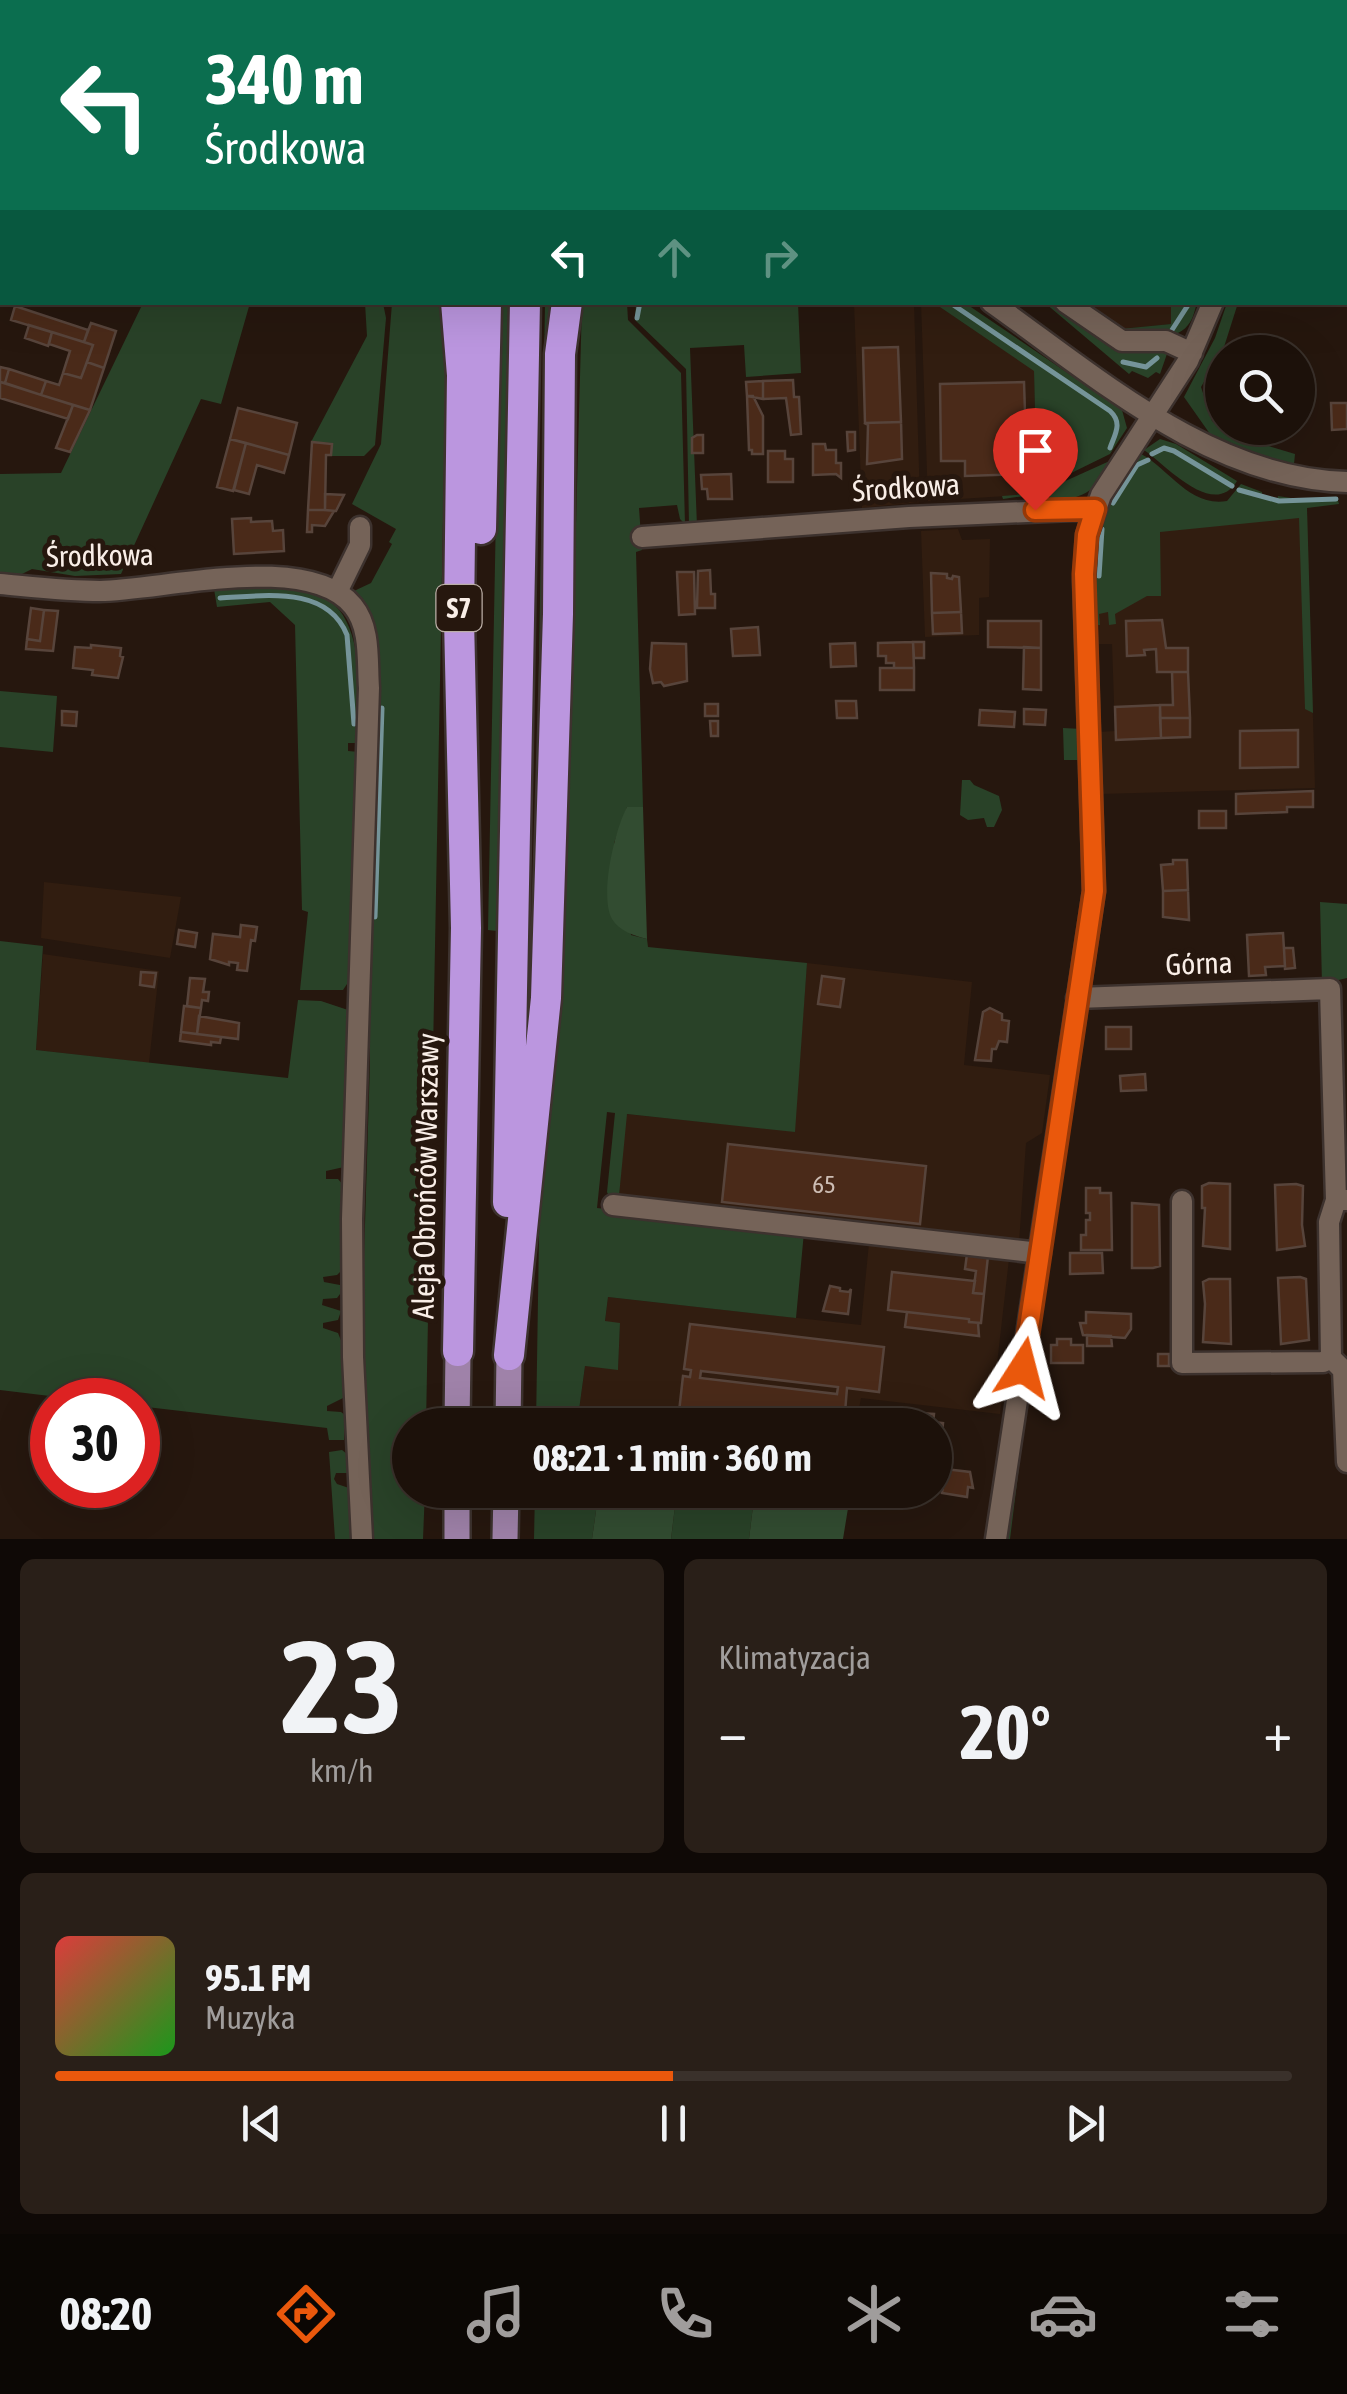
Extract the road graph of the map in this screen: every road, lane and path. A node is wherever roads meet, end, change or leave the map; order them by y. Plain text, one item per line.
1 (456, 305) edge
2 (486, 305) edge
3 (524, 305) edge
4 (564, 305) edge
5 (995, 305) edge
6 (1070, 305) edge
7 (1212, 305) edge
8 (1192, 353) junction
9 (1153, 415) junction
10 (1347, 482) edge
11 (1095, 509) junction
12 (660, 512) dead end
13 (360, 527) dead end
14 (0, 584) edge
15 (337, 592) junction
16 (466, 921) junction
17 (1077, 998) junction
18 (1341, 1200) edge
19 (1182, 1201) dead end
20 (613, 1204) dead end
21 (1040, 1253) junction
22 (458, 1351) joint
23 (509, 1355) junction
24 (1331, 1358) junction
25 (458, 1408) edge
26 (508, 1408) edge
27 (1347, 1462) edge
28 (457, 1508) edge
29 (506, 1508) edge
30 (362, 1539) edge
31 (457, 1539) edge
32 (505, 1539) edge
33 (996, 1539) edge

1 - 16 highway, S7
2 - 16 highway
3 - 23 highway, S7
4 - 23 highway
5 - 9 street
6 - 8 street
7 - 8 street
8 - 9 street
9 - 10 street
9 - 11 street
11 - 12 street, Środkowa
11 - 17 street
13 - 15 street
14 - 15 street, Środkowa
15 - 30 street
16 - 22 highway, Aleja Obrońców Warszawy / S7
17 - 18 street, Górna
17 - 21 street
18 - 24 street
19 - 24 street
20 - 21 street
21 - 33 street
22 - 25 main road, Aleja Obrońców Warszawy
23 - 26 main road
24 - 27 street
28 - 31 main road
29 - 32 main road

